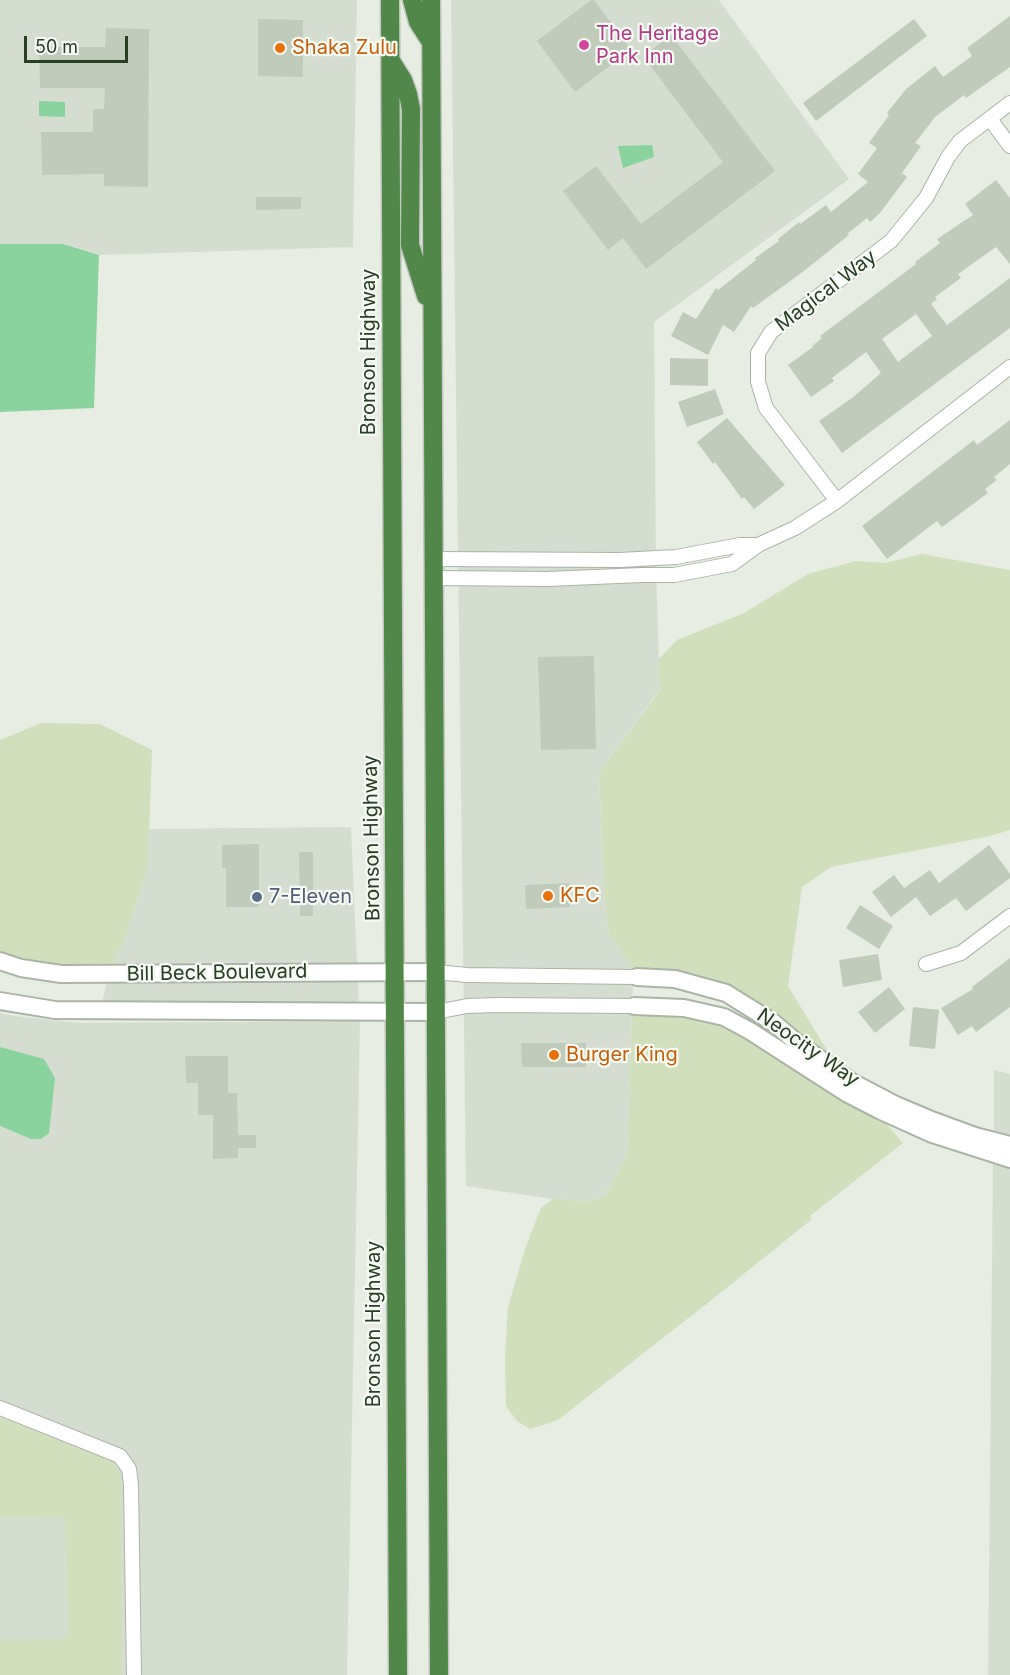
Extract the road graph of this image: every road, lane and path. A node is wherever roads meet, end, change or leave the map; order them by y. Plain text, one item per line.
1 (390, 0) edge
2 (412, 0) edge
3 (431, 0) edge
4 (431, 42) junction
5 (391, 61) junction
6 (1010, 103) edge
7 (990, 119) junction
8 (1010, 146) edge
9 (432, 312) junction
10 (1010, 367) edge
11 (837, 501) junction
12 (758, 545) junction
13 (433, 559) junction
14 (433, 578) junction
15 (1010, 916) edge
16 (0, 961) edge
17 (926, 964) dead end
18 (396, 971) junction
19 (435, 972) junction
20 (636, 977) joint
21 (0, 1001) edge
22 (634, 1006) joint
23 (396, 1011) junction
24 (436, 1012) junction
25 (1010, 1145) edge
26 (1010, 1159) edge
27 (0, 1408) edge
28 (134, 1675) edge
29 (399, 1675) edge
30 (439, 1675) edge

1 - 5 highway, Bronson Highway
2 - 4 highway
3 - 4 highway
4 - 9 highway
5 - 9 highway
5 - 18 highway, Bronson Highway
6 - 7 street, Magical Way
7 - 8 street
7 - 11 street, Magical Way
9 - 13 highway
10 - 11 street
11 - 12 street
12 - 13 street
12 - 14 street
13 - 14 highway
14 - 19 highway
15 - 17 street
16 - 18 street, Bill Beck Boulevard
18 - 19 street, Bill Beck Boulevard
18 - 23 highway, Bronson Highway
19 - 20 street
19 - 24 highway
20 - 25 street, Neocity Way
21 - 23 street, Bill Beck Boulevard
22 - 24 street
22 - 26 street, Neocity Way
23 - 24 street, Bill Beck Boulevard
23 - 29 highway, Bronson Highway
24 - 30 highway
27 - 28 street

